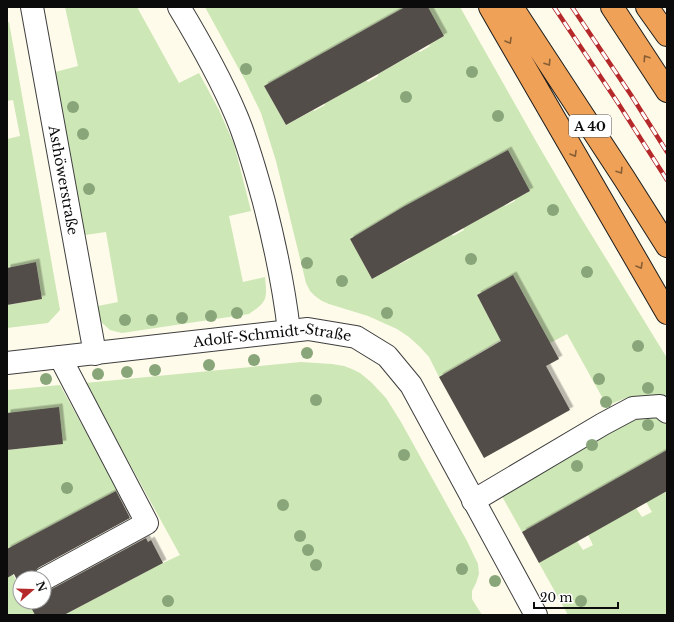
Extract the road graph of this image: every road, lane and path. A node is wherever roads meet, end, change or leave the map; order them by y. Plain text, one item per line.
1 (32, 7) edge
2 (179, 7) edge
3 (490, 7) edge
4 (512, 7) edge
5 (612, 7) edge
6 (647, 7) edge
7 (667, 35) edge
8 (667, 91) edge
9 (667, 246) edge
10 (667, 312) edge
11 (289, 331) junction
12 (96, 354) junction
13 (60, 357) junction
14 (7, 363) edge
15 (667, 412) edge
16 (473, 501) junction
17 (52, 575) edge
18 (536, 615) edge

1 - 12 street, Asthöwerstraße
2 - 11 street
3 -> 10 highway
4 -> 9 highway, A 40
8 -> 5 highway
6 - 7 highway
11 - 12 street, Adolf-Schmidt-Straße
11 - 16 street, Adolf-Schmidt-Straße
12 - 13 street, Adolf-Schmidt-Straße
13 - 14 street, Adolf-Schmidt-Straße
13 - 17 street
15 - 16 street
16 - 18 street, Adolf-Schmidt-Straße

